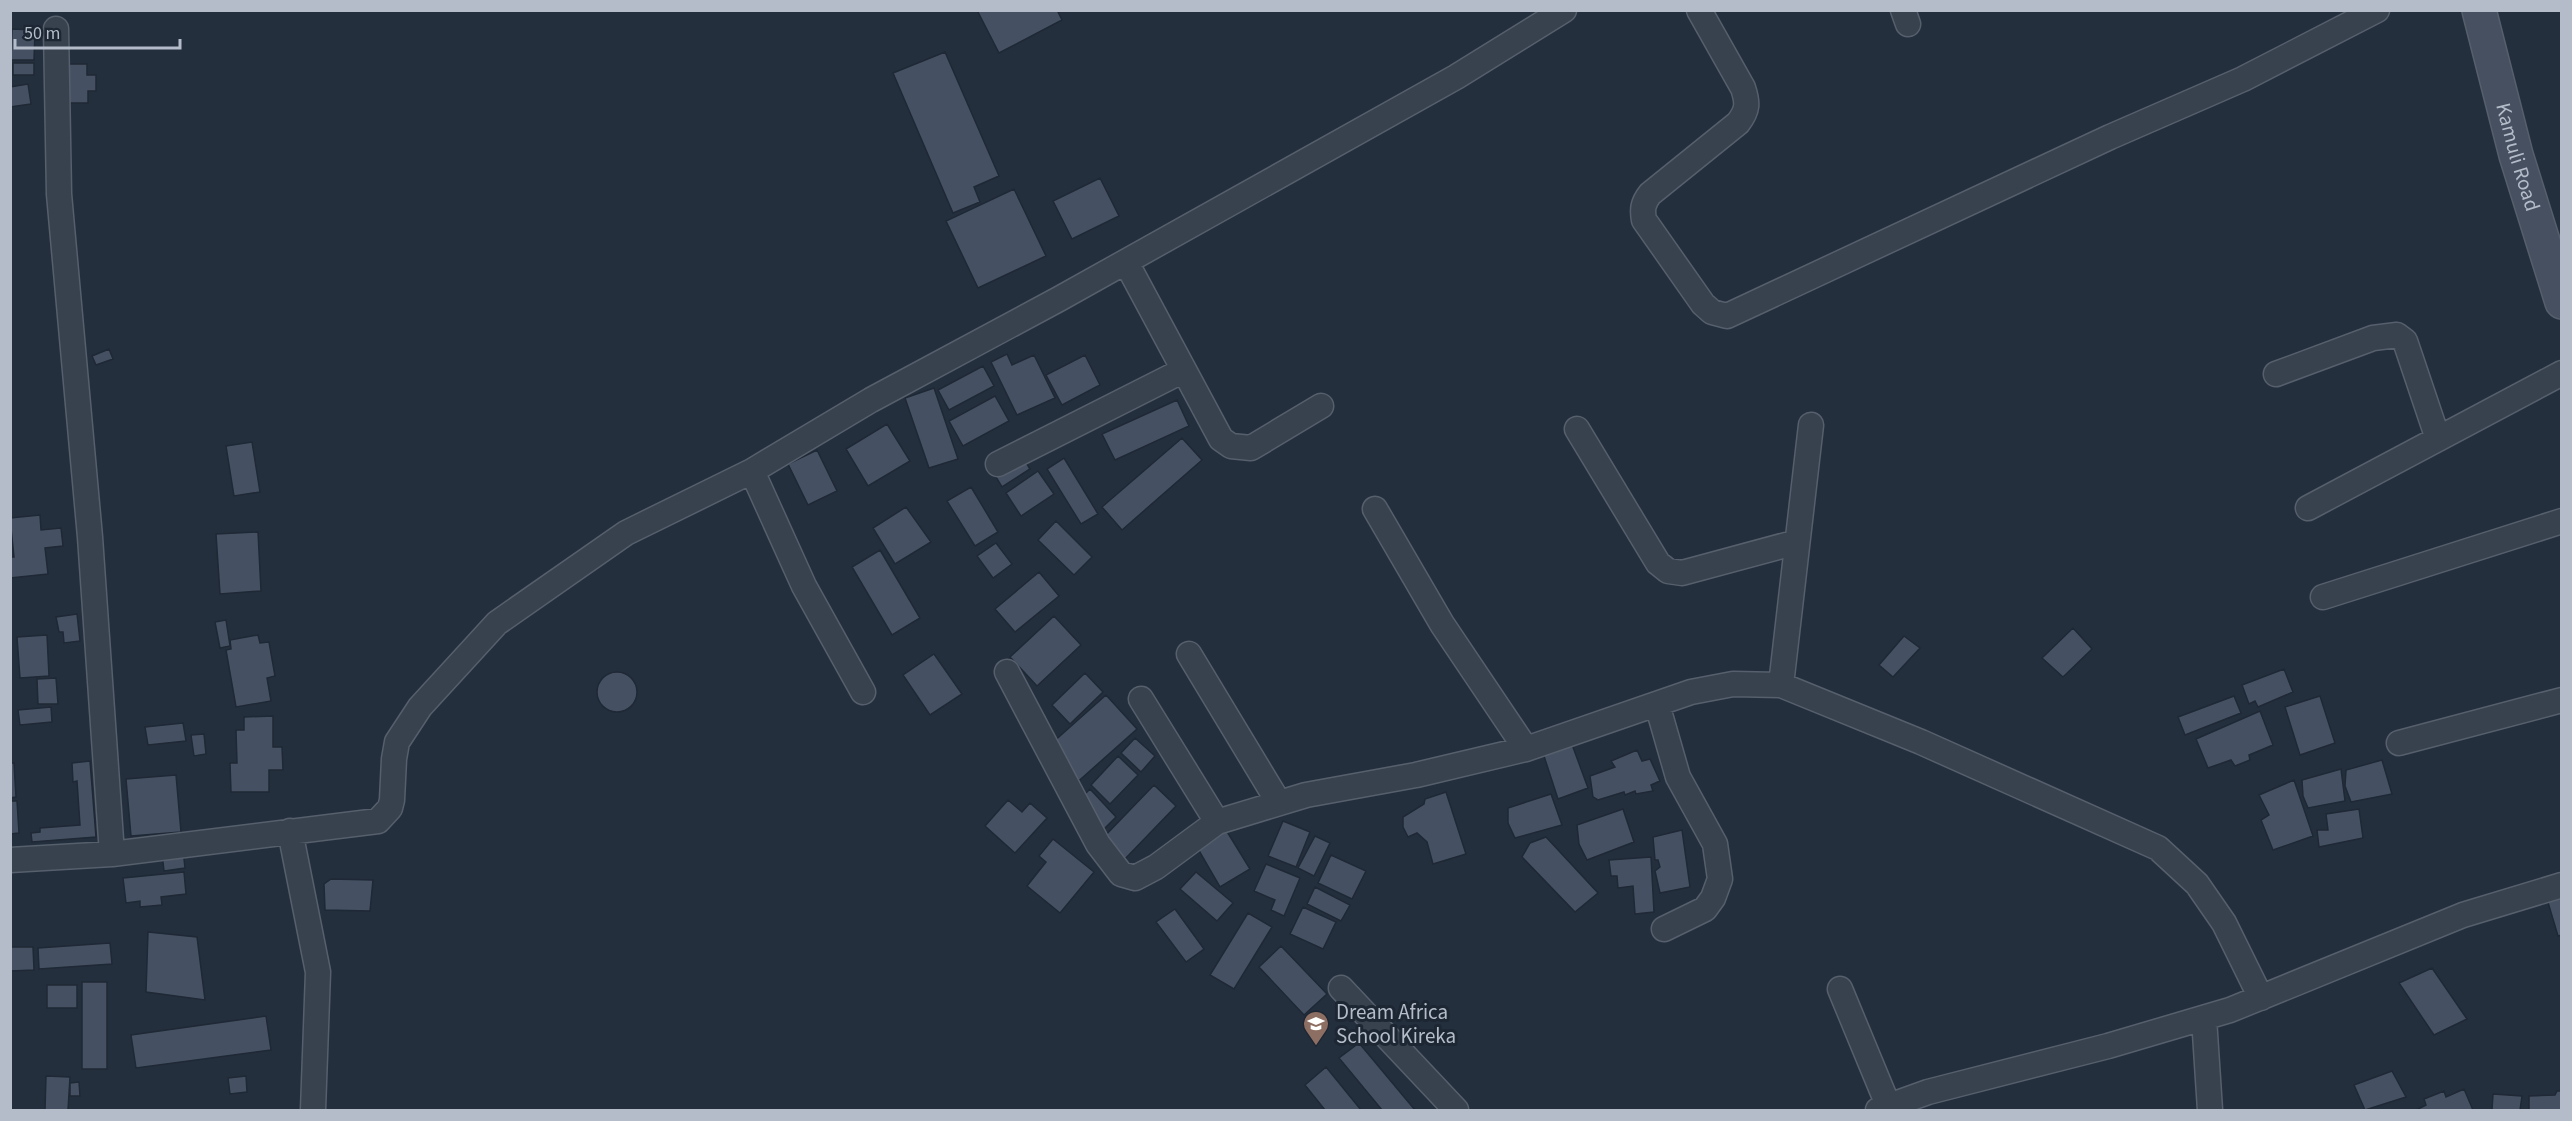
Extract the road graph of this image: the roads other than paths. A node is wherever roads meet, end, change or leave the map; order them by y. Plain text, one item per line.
1 (1564, 10) edge
2 (1699, 10) edge
3 (2377, 10) edge
4 (2479, 10) edge
5 (56, 29) dead end
6 (2554, 253) edge
7 (1126, 262) junction
8 (2562, 302) edge
9 (1184, 370) junction
10 (2562, 373) edge
11 (2276, 374) dead end
12 (1321, 406) dead end
13 (1811, 425) dead end
14 (1577, 429) dead end
15 (2439, 439) junction
16 (998, 464) dead end
17 (752, 471) junction
18 (2308, 508) dead end
19 (1375, 509) dead end
20 (2562, 521) edge
21 (1797, 542) junction
22 (2323, 597) dead end
23 (1189, 654) dead end
24 (1007, 672) dead end
25 (1781, 685) junction
26 (863, 692) dead end
27 (1141, 699) dead end
28 (2562, 700) edge
29 (1657, 704) junction
30 (2400, 743) dead end
31 (1526, 749) junction
32 (1279, 803) junction
33 (1218, 822) junction
34 (290, 831) junction
35 (112, 854) junction
36 (10, 860) edge
37 (2562, 885) edge
38 (1664, 929) dead end
39 (1341, 988) dead end
40 (1840, 989) dead end
41 (2261, 998) junction
42 (2204, 1018) junction
43 (1883, 1108) edge
44 (313, 1110) edge
45 (1456, 1110) edge
46 (2210, 1110) edge

1 - 7 street
2 - 3 street
4 - 6 street, Kamuli Road
5 - 35 street
6 - 8 street, Kamuli Road
7 - 9 street
7 - 17 street
9 - 12 street
9 - 16 street
10 - 15 street
11 - 15 street
13 - 21 street
14 - 21 street
15 - 18 street
17 - 26 street
17 - 34 street
19 - 31 street
20 - 22 street
21 - 25 street
23 - 32 street
24 - 33 street
25 - 29 street
25 - 41 street
27 - 33 street
28 - 30 street
29 - 31 street
29 - 38 street
31 - 32 street
32 - 33 street
34 - 35 street
34 - 44 street
35 - 36 street
37 - 41 street
39 - 45 street
40 - 43 street
41 - 42 street
42 - 43 street
42 - 46 street

